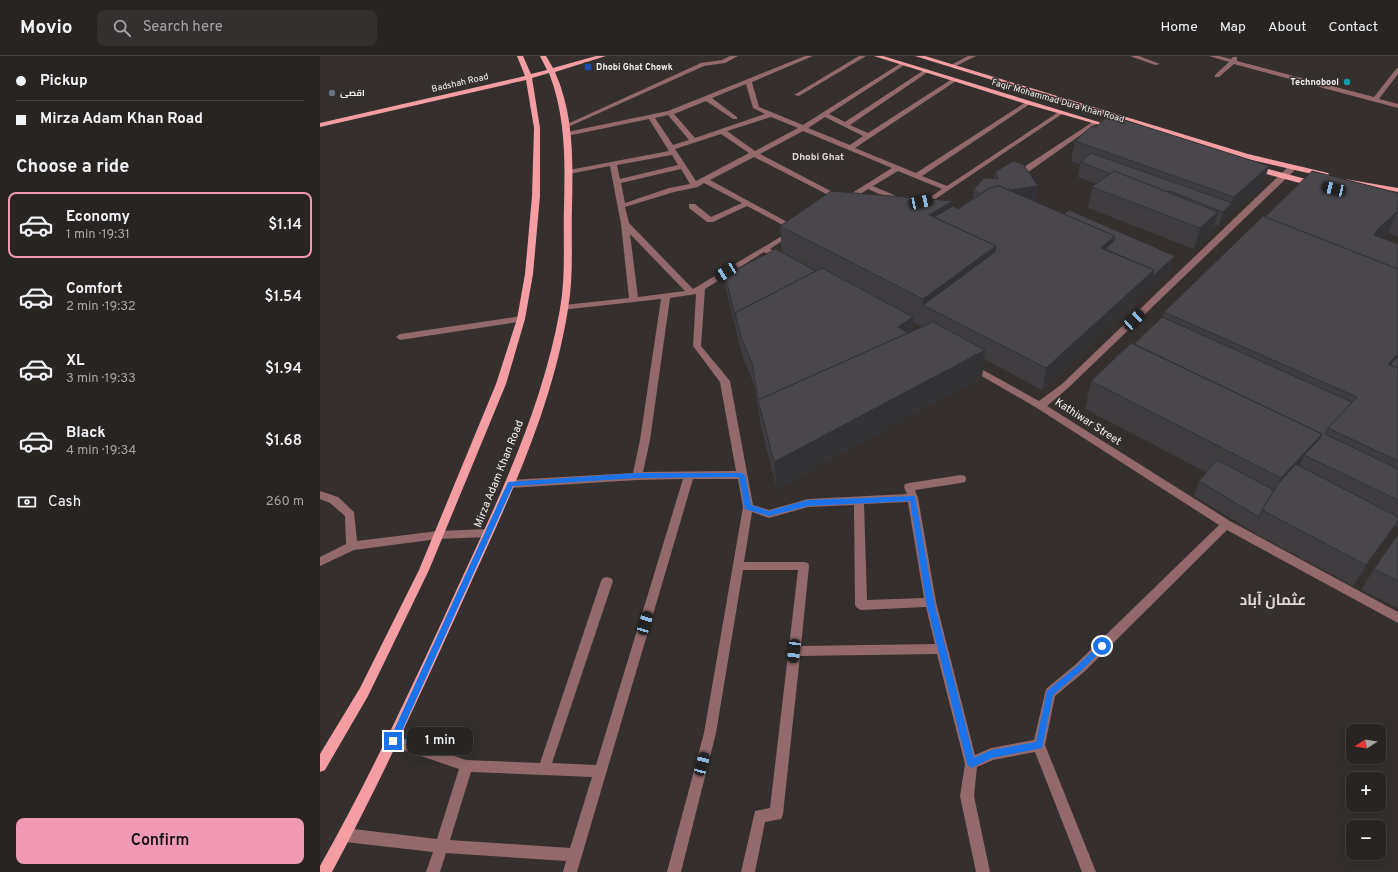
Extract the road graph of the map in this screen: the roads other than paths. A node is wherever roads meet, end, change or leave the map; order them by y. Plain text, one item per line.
1 (520, 56) edge
2 (543, 56) edge
3 (603, 56) edge
4 (735, 56) edge
5 (810, 56) edge
6 (863, 56) edge
7 (877, 56) edge
8 (918, 56) edge
9 (973, 56) edge
10 (1133, 56) edge
11 (1212, 56) edge
12 (1234, 59) edge
13 (903, 64) junction
14 (1157, 64) dead end
15 (952, 66) junction
16 (552, 70) junction
17 (1398, 70) edge
18 (926, 71) junction
19 (529, 76) junction
20 (1217, 76) dead end
21 (954, 80) junction
22 (749, 82) junction
23 (797, 95) dead end
24 (707, 98) junction
25 (1375, 100) junction
26 (1028, 103) junction
27 (1398, 106) edge
28 (1062, 112) junction
29 (670, 113) junction
30 (772, 114) junction
31 (824, 114) junction
32 (650, 116) junction
33 (735, 118) dead end
34 (1096, 122) junction
35 (320, 125) edge
36 (845, 125) junction
37 (803, 128) junction
38 (1116, 128) edge
39 (566, 130) junction
40 (723, 132) junction
41 (868, 136) junction
42 (694, 141) junction
43 (850, 148) junction
44 (672, 150) junction
45 (755, 154) junction
46 (613, 164) junction
47 (683, 166) junction
48 (1247, 166) edge
49 (897, 168) junction
50 (1292, 168) junction
51 (569, 172) junction
52 (1021, 173) edge
53 (916, 176) junction
54 (1283, 177) junction
55 (704, 180) junction
56 (616, 182) junction
57 (695, 185) junction
58 (867, 186) junction
59 (1323, 186) edge
60 (947, 189) junction
61 (1398, 190) edge
62 (748, 204) junction
63 (622, 206) junction
64 (692, 206) dead end
65 (625, 224) junction
66 (764, 249) junction
67 (792, 265) edge
68 (696, 290) junction
69 (666, 296) junction
70 (634, 300) junction
71 (564, 308) junction
72 (521, 319) junction
73 (400, 336) dead end
74 (964, 363) edge
75 (1040, 406) junction
76 (742, 475) junction
77 (637, 476) junction
78 (689, 476) junction
79 (961, 478) dead end
80 (510, 484) junction
81 (320, 496) edge
82 (912, 498) junction
83 (859, 500) junction
84 (748, 507) junction
85 (1226, 524) junction
86 (488, 533) junction
87 (438, 536) junction
88 (352, 546) junction
89 (320, 562) edge
90 (738, 566) junction
91 (607, 581) dead end
92 (930, 602) junction
93 (1398, 618) edge
94 (942, 649) junction
95 (794, 651) junction
96 (393, 741) junction
97 (1039, 745) junction
98 (971, 764) junction
99 (320, 766) edge
100 (466, 766) junction
101 (544, 769) junction
102 (600, 771) junction
103 (345, 835) junction
104 (442, 846) junction
105 (576, 855) junction
106 (324, 872) edge
107 (433, 872) edge
108 (570, 872) edge
109 (674, 872) edge
110 (748, 872) edge
111 (983, 872) edge
112 (1089, 872) edge

1 - 19 main road
2 - 16 main road, Mirza Adam Khan Road
3 - 16 main road, Badshah Road
4 - 39 street
5 - 22 street
6 - 23 street
7 - 13 main road, Faqir Mohammad Dura Khan Road
8 - 15 main road, Faqir Mohammad Dura Khan Road
9 - 15 street
10 - 14 street
11 - 12 street
12 - 20 street
12 - 25 street
13 - 18 main road, Faqir Mohammad Dura Khan Road
13 - 31 street
15 - 50 main road, Faqir Mohammad Dura Khan Road
16 - 19 main road, Badshah Road
16 - 39 main road, Mirza Adam Khan Road
17 - 25 street
18 - 21 main road, Faqir Mohammad Dura Khan Road
18 - 36 street
19 - 35 main road, Badshah Road
19 - 72 main road
21 - 26 main road, Faqir Mohammad Dura Khan Road
21 - 41 street
22 - 24 street
22 - 30 street
24 - 29 street
24 - 33 street
25 - 27 street
26 - 28 main road, Faqir Mohammad Dura Khan Road
26 - 53 street
28 - 34 main road, Faqir Mohammad Dura Khan Road
28 - 60 street
29 - 32 street
29 - 42 street
30 - 37 street
30 - 40 street
31 - 36 street
31 - 37 street
32 - 39 street
32 - 44 street
34 - 38 main road, Faqir Mohammad Dura Khan Road
34 - 52 street
36 - 41 street
37 - 43 street
37 - 45 street
39 - 51 main road, Mirza Adam Khan Road
40 - 42 street
40 - 45 street
41 - 43 street
42 - 44 street
43 - 49 street
44 - 46 street
44 - 47 street
45 - 55 street
45 - 58 street
46 - 51 street
46 - 56 street
47 - 56 street
47 - 57 street
48 - 54 main road
49 - 53 street
49 - 58 street
50 - 54 street
50 - 61 main road, Faqir Mohammad Dura Khan Road
51 - 71 main road, Mirza Adam Khan Road
53 - 60 street
54 - 59 main road
54 - 75 street
55 - 57 street
55 - 62 street
56 - 63 street
57 - 63 street
58 - 60 street
62 - 64 street
62 - 66 street
63 - 65 street
65 - 68 street
65 - 70 street
66 - 67 street
66 - 68 street
68 - 69 street
68 - 76 street
69 - 70 street
69 - 77 street
70 - 71 street
71 - 80 main road, Mirza Adam Khan Road
72 - 73 street
72 - 87 main road
74 - 75 street, Kathiwar Street
75 - 85 street, Kathiwar Street
76 - 78 street
76 - 84 street
77 - 78 street
77 - 80 street
78 - 102 street
79 - 82 street
80 - 86 main road, Mirza Adam Khan Road
81 - 88 street
82 - 83 street
82 - 92 street
83 - 84 street
83 - 92 street
84 - 90 street
85 - 93 street, Kathiwar Street
85 - 97 street
86 - 87 street
86 - 96 main road, Mirza Adam Khan Road
87 - 88 street
87 - 99 main road
88 - 89 street
90 - 95 street
90 - 109 street
91 - 101 street
92 - 94 street
94 - 95 street
94 - 98 street
95 - 110 street
96 - 100 street
96 - 103 main road, Mirza Adam Khan Road
97 - 98 street
97 - 112 street
98 - 111 street
100 - 101 street
100 - 104 street
101 - 102 street
102 - 105 street
103 - 104 street
103 - 106 main road, Mirza Adam Khan Road
104 - 105 street
104 - 107 street
105 - 108 street

